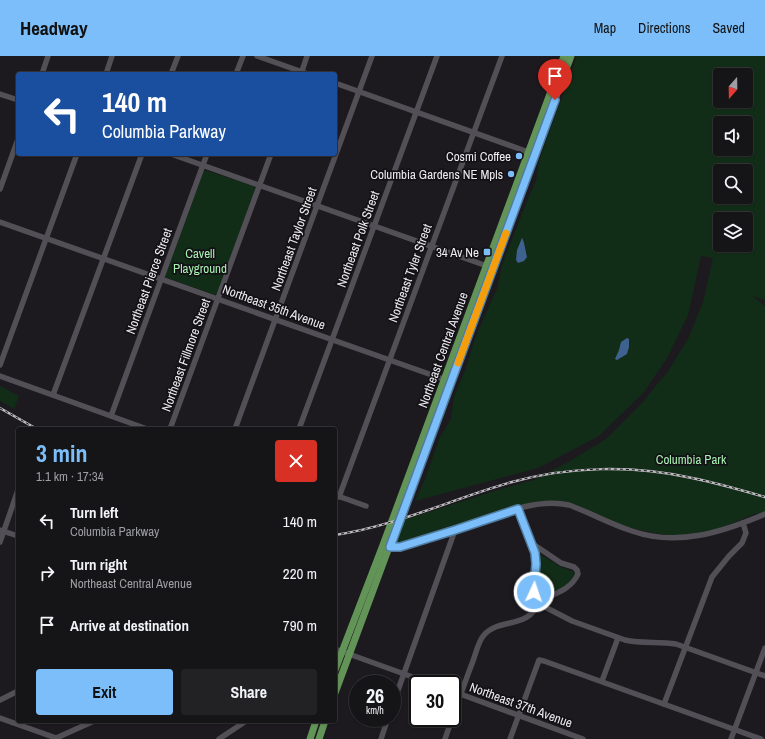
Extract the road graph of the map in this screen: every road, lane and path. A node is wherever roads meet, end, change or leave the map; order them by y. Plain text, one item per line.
1 (48, 56) edge
2 (112, 56) edge
3 (178, 56) edge
4 (243, 56) edge
5 (257, 56) edge
6 (307, 56) edge
7 (372, 56) edge
8 (437, 56) edge
9 (502, 56) edge
10 (564, 56) edge
11 (571, 56) edge
12 (43, 72) edge
13 (107, 72) edge
14 (172, 72) edge
15 (237, 72) edge
16 (300, 72) edge
17 (303, 72) edge
18 (337, 84) edge
19 (359, 92) junction
20 (0, 94) edge
21 (16, 99) edge
22 (416, 112) junction
23 (474, 133) junction
24 (16, 145) edge
25 (337, 153) edge
26 (532, 154) junction
27 (76, 156) edge
28 (141, 156) edge
29 (176, 156) edge
30 (206, 156) edge
31 (270, 156) edge
32 (336, 156) edge
33 (203, 166) junction
34 (260, 186) junction
35 (0, 189) edge
36 (318, 206) junction
37 (0, 222) edge
38 (375, 226) junction
39 (46, 238) junction
40 (432, 247) junction
41 (104, 258) junction
42 (487, 266) junction
43 (161, 279) junction
44 (218, 299) junction
45 (275, 319) junction
46 (332, 340) junction
47 (390, 360) junction
48 (0, 365) edge
49 (0, 376) edge
50 (448, 381) junction
51 (54, 395) junction
52 (111, 416) junction
53 (142, 427) edge
54 (171, 427) edge
55 (236, 427) edge
56 (300, 427) edge
57 (16, 495) edge
58 (337, 496) edge
59 (366, 506) dead end
60 (518, 509) junction
61 (764, 515) edge
62 (743, 523) junction
63 (1, 530) edge
64 (455, 530) junction
65 (16, 535) edge
66 (0, 542) edge
67 (532, 544) junction
68 (386, 546) junction
69 (539, 601) junction
70 (618, 638) junction
71 (685, 647) junction
72 (765, 648) edge
73 (338, 650) edge
74 (349, 654) junction
75 (756, 672) junction
76 (403, 674) junction
77 (409, 676) edge
78 (765, 676) edge
79 (401, 680) edge
80 (602, 682) junction
81 (337, 687) edge
82 (461, 691) edge
83 (16, 692) edge
84 (461, 694) edge
85 (0, 700) edge
86 (664, 704) junction
87 (519, 716) junction
88 (0, 718) edge
89 (90, 723) edge
90 (243, 723) edge
91 (315, 723) edge
92 (323, 723) edge
93 (385, 727) edge
94 (449, 727) edge
95 (735, 730) junction
96 (56, 739) edge
97 (219, 739) edge
98 (310, 739) edge
99 (318, 739) edge
100 (381, 739) edge
101 (445, 739) edge
102 (510, 739) edge
103 (583, 739) edge
104 (731, 739) edge
105 (761, 739) edge

1 - 12 street
2 - 13 street
3 - 14 street
4 - 15 street
5 - 16 street
6 - 17 street
7 - 19 street, Northeast Taylor Street
8 - 22 street, Northeast Polk Street
9 - 23 street, Northeast Tyler Street
10 - 26 main road, Northeast Central Avenue
11 - 26 main road, Northeast Central Avenue
18 - 19 street
19 - 22 street
19 - 25 street, Northeast Taylor Street
20 - 21 street
22 - 23 street
22 - 38 street, Northeast Polk Street
23 - 26 street
23 - 40 street, Northeast Tyler Street
24 - 35 street
26 - 42 main road, Northeast Central Avenue
26 - 50 main road, Northeast Central Avenue
27 - 39 street
28 - 41 street
29 - 33 street
30 - 33 street, Northeast Pierce Street
31 - 34 street, Northeast Fillmore Street
32 - 36 street, Northeast Taylor Street
33 - 34 street
33 - 43 street, Northeast Pierce Street
34 - 36 street
34 - 44 street, Northeast Fillmore Street
36 - 38 street
36 - 45 street, Northeast Taylor Street
37 - 39 street, Northeast 35th Avenue
38 - 40 street
38 - 46 street, Northeast Polk Street
39 - 41 street, Northeast 35th Avenue
39 - 48 street
40 - 42 street
40 - 47 street, Northeast Tyler Street
41 - 43 street, Northeast 35th Avenue
41 - 51 street
42 - 50 main road, Northeast Central Avenue
43 - 44 street, Northeast 35th Avenue
43 - 52 street, Northeast Pierce Street
44 - 45 street, Northeast 35th Avenue
44 - 54 street, Northeast Fillmore Street
45 - 46 street, Northeast 35th Avenue
45 - 55 street, Northeast Taylor Street
46 - 47 street, Northeast 35th Avenue
46 - 56 street, Northeast Polk Street
47 - 50 street, Northeast 35th Avenue
47 - 58 street, Northeast Tyler Street
49 - 51 street
50 - 68 main road, Northeast Central Avenue
51 - 52 street
52 - 53 street
57 - 63 street
58 - 59 street
60 - 62 street
60 - 64 street
60 - 67 street
61 - 62 street
62 - 71 street
63 - 65 street
63 - 66 street
64 - 68 street
64 - 76 street
67 - 69 street
67 - 69 street
68 - 73 main road, Northeast Central Avenue
68 - 74 main road, Northeast Central Avenue
69 - 70 street
69 - 82 street
70 - 71 street
70 - 80 street
71 - 75 street
71 - 86 street
72 - 75 street
73 - 74 street
74 - 76 street
74 - 81 main road, Northeast Central Avenue
75 - 78 street
75 - 95 street
76 - 77 street
76 - 79 street
80 - 86 street
80 - 87 street
83 - 85 street
84 - 87 street, Northeast 37th Avenue
86 - 95 street
87 - 102 street
87 - 103 street, Northeast 37th Avenue
88 - 96 street
89 - 96 street
90 - 97 street
91 - 98 main road
92 - 99 main road
93 - 100 street
94 - 101 street
95 - 104 street
95 - 105 street

